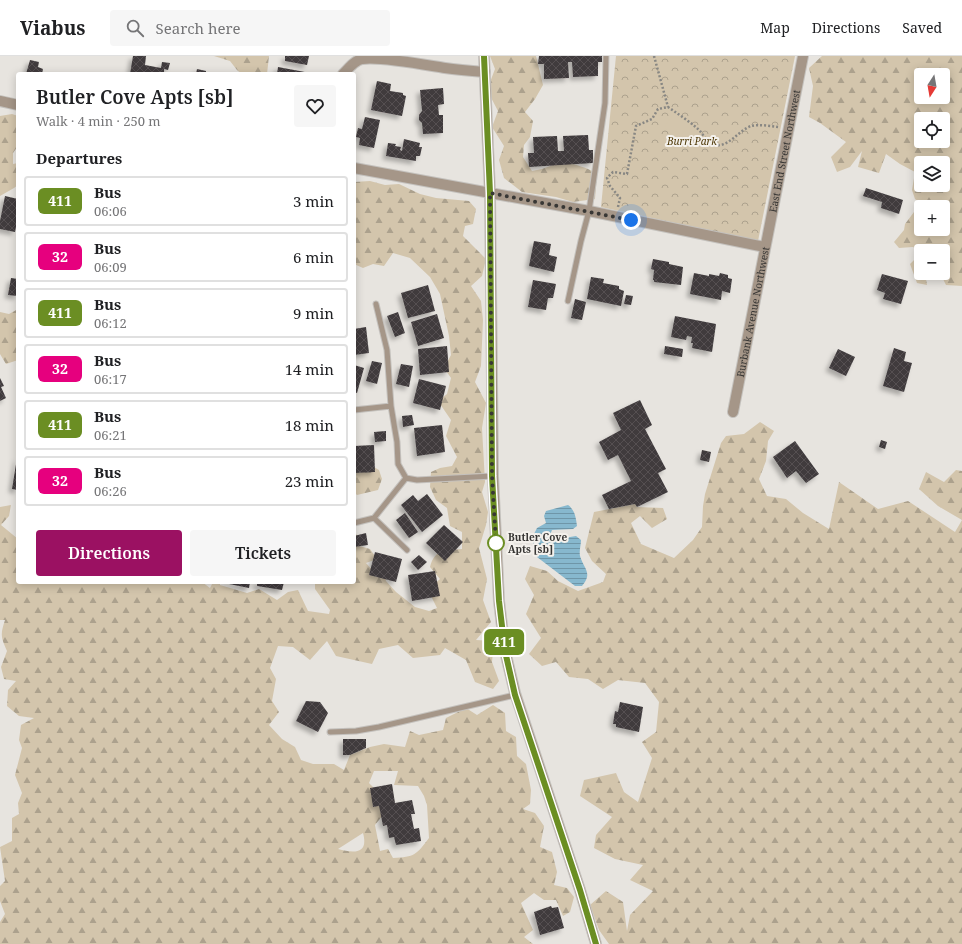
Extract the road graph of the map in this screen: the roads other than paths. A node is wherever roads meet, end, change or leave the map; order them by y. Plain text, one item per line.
1 (484, 56) edge
2 (606, 56) edge
3 (803, 56) edge
4 (345, 72) edge
5 (485, 72) junction
6 (0, 101) edge
7 (16, 105) edge
8 (356, 168) edge
9 (490, 193) junction
10 (589, 212) junction
11 (765, 247) junction
12 (568, 301) dead end
13 (376, 304) dead end
14 (391, 406) junction
15 (356, 410) edge
16 (733, 412) dead end
17 (492, 476) junction
18 (406, 478) junction
19 (374, 518) junction
20 (356, 522) edge
21 (408, 550) dead end
22 (515, 695) junction
23 (330, 732) dead end
24 (596, 944) edge

1 - 5 street
2 - 10 lane
3 - 11 street, East End Street Northwest
4 - 5 street
5 - 9 street
6 - 7 street
8 - 9 street, Burbank Avenue Northwest
9 - 10 street, Burbank Avenue Northwest
9 - 17 street
10 - 11 street, Burbank Avenue Northwest
10 - 12 lane
11 - 16 street, Burbank Avenue Northwest
13 - 14 lane
14 - 15 lane
14 - 18 lane
17 - 18 lane
17 - 22 street
18 - 19 lane
19 - 20 lane
19 - 21 lane
22 - 23 lane
22 - 24 street

